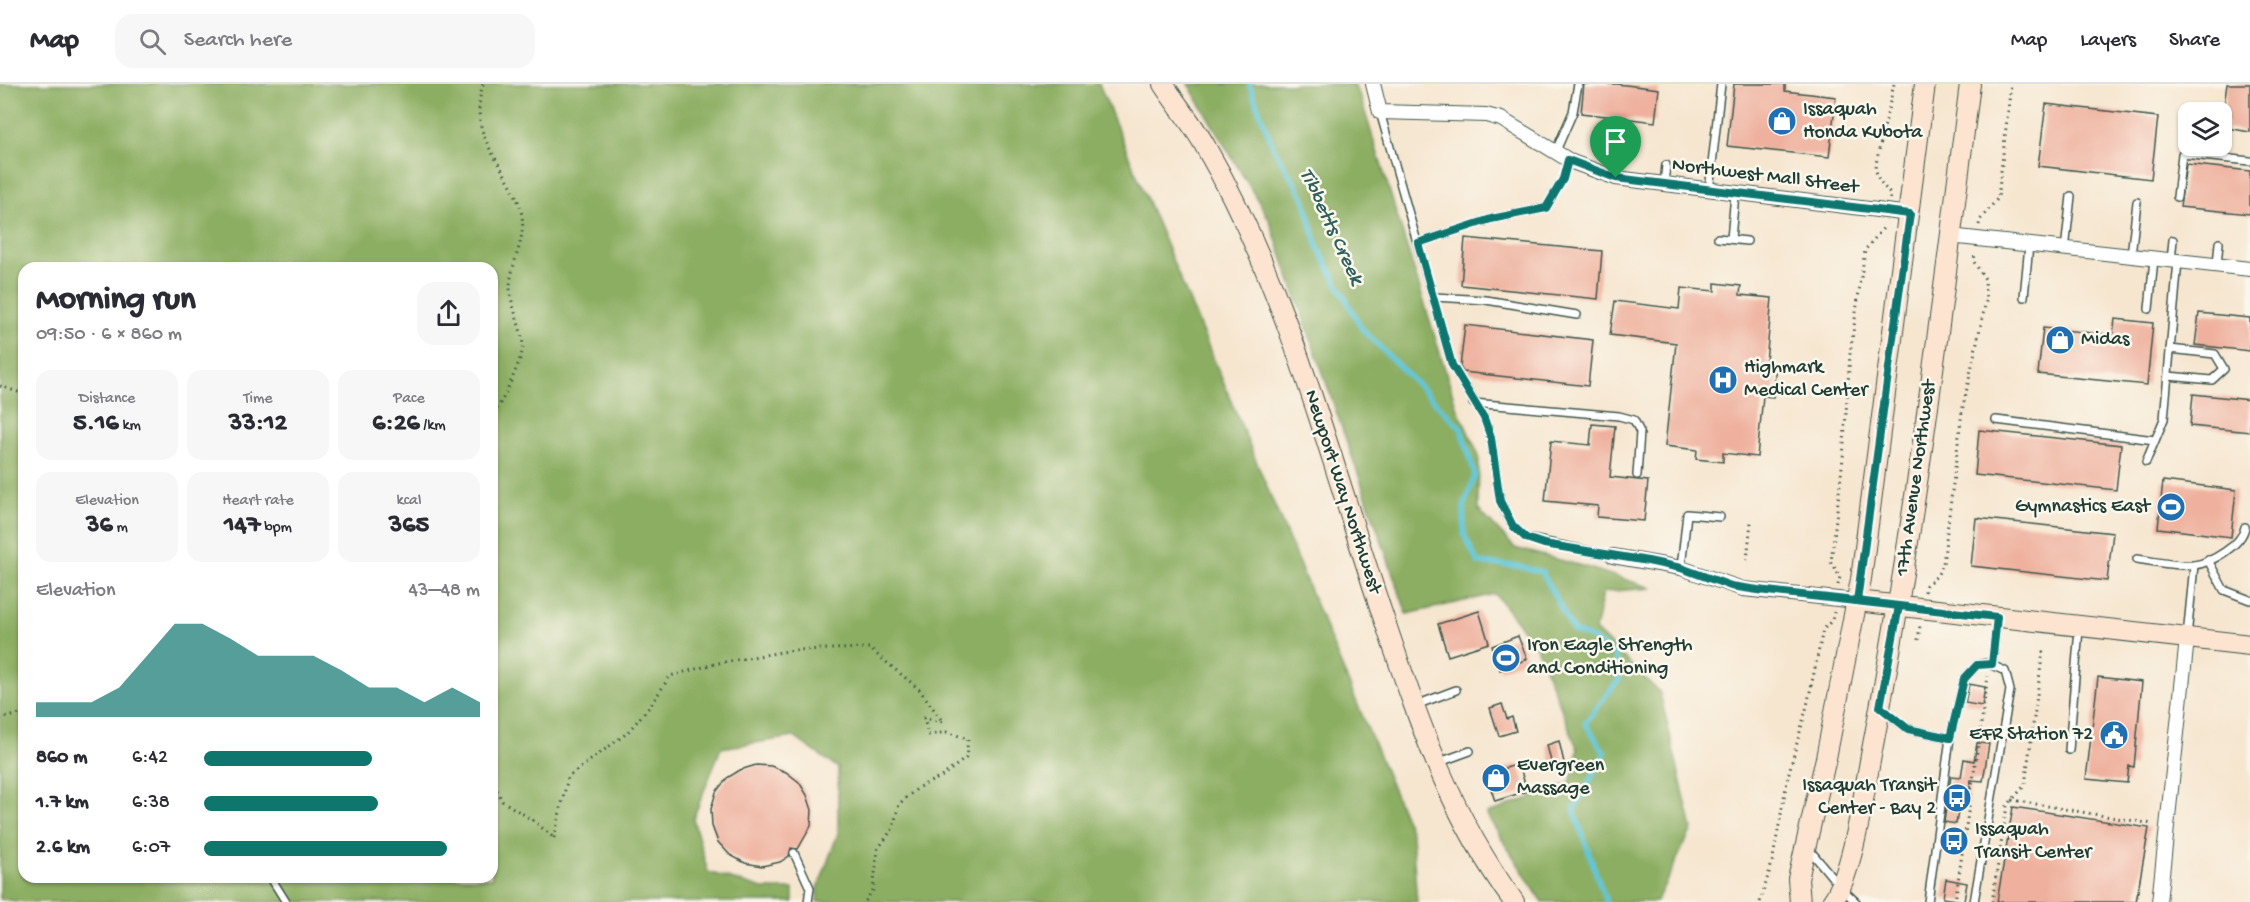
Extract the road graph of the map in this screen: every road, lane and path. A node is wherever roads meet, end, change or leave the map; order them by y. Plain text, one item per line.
1 (483, 84) edge
2 (1163, 84) edge
3 (1373, 84) edge
4 (1578, 84) edge
5 (1721, 84) edge
6 (1894, 84) edge
7 (1925, 84) edge
8 (1970, 84) edge
9 (2011, 84) edge
10 (1380, 112) junction
11 (1555, 153) junction
12 (1568, 160) junction
13 (2250, 161) edge
14 (1617, 162) dead end
15 (1666, 165) dead end
16 (1616, 178) junction
17 (1664, 184) junction
18 (1709, 191) junction
19 (1735, 194) junction
20 (1890, 194) dead end
21 (2071, 196) dead end
22 (2178, 198) dead end
23 (2137, 202) dead end
24 (1910, 214) junction
25 (1980, 220) dead end
26 (1885, 230) dead end
27 (1950, 236) junction
28 (1718, 238) dead end
29 (1731, 239) junction
30 (2173, 240) dead end
31 (1747, 241) dead end
32 (1418, 243) junction
33 (2219, 243) dead end
34 (2029, 246) junction
35 (2065, 250) junction
36 (2131, 256) junction
37 (2154, 259) junction
38 (2175, 261) junction
39 (1974, 262) dead end
40 (2217, 265) junction
41 (2250, 269) edge
42 (1434, 297) junction
43 (2024, 297) dead end
44 (2149, 309) dead end
45 (1576, 315) dead end
46 (2170, 349) junction
47 (2168, 376) junction
48 (0, 386) edge
49 (18, 392) edge
50 (1473, 403) junction
51 (498, 404) edge
52 (1996, 420) dead end
53 (2155, 440) junction
54 (2146, 462) dead end
55 (1637, 475) dead end
56 (1720, 517) dead end
57 (1751, 522) dead end
58 (2246, 527) dead end
59 (1613, 556) joint
60 (2137, 559) dead end
61 (1747, 560) dead end
62 (2208, 560) junction
63 (2194, 565) junction
64 (1681, 568) junction
65 (1840, 577) dead end
66 (1926, 585) dead end
67 (2250, 600) edge
68 (1857, 601) junction
69 (1899, 606) junction
70 (1997, 617) junction
71 (1832, 620) dead end
72 (2079, 627) junction
73 (2187, 639) junction
74 (2250, 645) edge
75 (2043, 650) dead end
76 (1992, 664) junction
77 (1988, 674) dead end
78 (1456, 690) dead end
79 (1414, 706) junction
80 (1880, 707) junction
81 (18, 714) edge
82 (0, 719) edge
83 (1950, 738) junction
84 (1470, 750) dead end
85 (2069, 750) dead end
86 (1435, 763) junction
87 (498, 792) edge
88 (1970, 800) junction
89 (2012, 800) junction
90 (1981, 801) dead end
91 (2167, 826) junction
92 (1806, 845) junction
93 (795, 854) dead end
94 (275, 883) edge
95 (1843, 898) edge
96 (286, 902) edge
97 (808, 902) edge
98 (865, 902) edge
99 (1514, 902) edge
100 (1760, 902) edge
101 (1800, 902) edge
102 (1928, 902) edge
103 (1955, 902) edge
104 (1974, 902) edge
105 (1992, 902) edge
106 (2159, 902) edge

1 - 51 path
2 - 79 main road, Newport Way Northwest
3 - 10 street
4 - 11 lane
5 - 18 lane
6 - 20 path
7 - 24 main road
8 - 27 main road, 17th Avenue Northwest
9 - 25 path
10 - 11 street, Northwest Mall Street
10 - 32 lane
11 - 12 street, Northwest Mall Street
12 - 16 street, Northwest Mall Street
12 - 32 lane
13 - 22 lane
14 - 16 lane
15 - 17 lane
16 - 17 street, Northwest Mall Street
17 - 18 street, Northwest Mall Street
18 - 19 street, Northwest Mall Street
19 - 24 street, Northwest Mall Street
19 - 29 lane
21 - 35 lane
23 - 36 lane
24 - 68 main road
26 - 65 path
27 - 34 street
27 - 69 main road, 17th Avenue Northwest
28 - 29 lane
29 - 31 lane
30 - 38 lane
32 - 42 lane
33 - 40 lane
34 - 35 street
34 - 43 lane
35 - 36 street
36 - 37 street
37 - 38 street
37 - 44 lane
38 - 40 street
38 - 46 lane
39 - 66 path
40 - 41 street
42 - 45 lane
42 - 50 lane
46 - 47 lane
46 - 47 lane
47 - 53 lane
48 - 49 path
50 - 55 lane
50 - 59 lane
52 - 53 lane
53 - 54 lane
56 - 64 lane
57 - 61 path
58 - 62 lane
59 - 64 street
60 - 63 lane
62 - 63 lane
62 - 67 lane
63 - 73 lane
64 - 68 street
68 - 69 main road
68 - 92 main road
69 - 70 main road
69 - 80 main road, 17th Avenue Northwest
70 - 72 main road
70 - 76 lane
71 - 100 path
72 - 73 main road
72 - 85 lane
73 - 74 main road
73 - 91 street
75 - 89 path
76 - 83 lane
76 - 104 lane
77 - 88 path
78 - 79 lane
79 - 86 main road, Newport Way Northwest
80 - 83 lane
80 - 95 main road, 17th Avenue Northwest
81 - 82 path
83 - 102 lane
84 - 86 lane
86 - 99 main road, Newport Way Northwest
87 - 98 path
88 - 90 path
88 - 103 path
89 - 91 path
89 - 105 path
91 - 106 street
92 - 95 lane
92 - 101 main road
93 - 97 lane
94 - 96 lane

